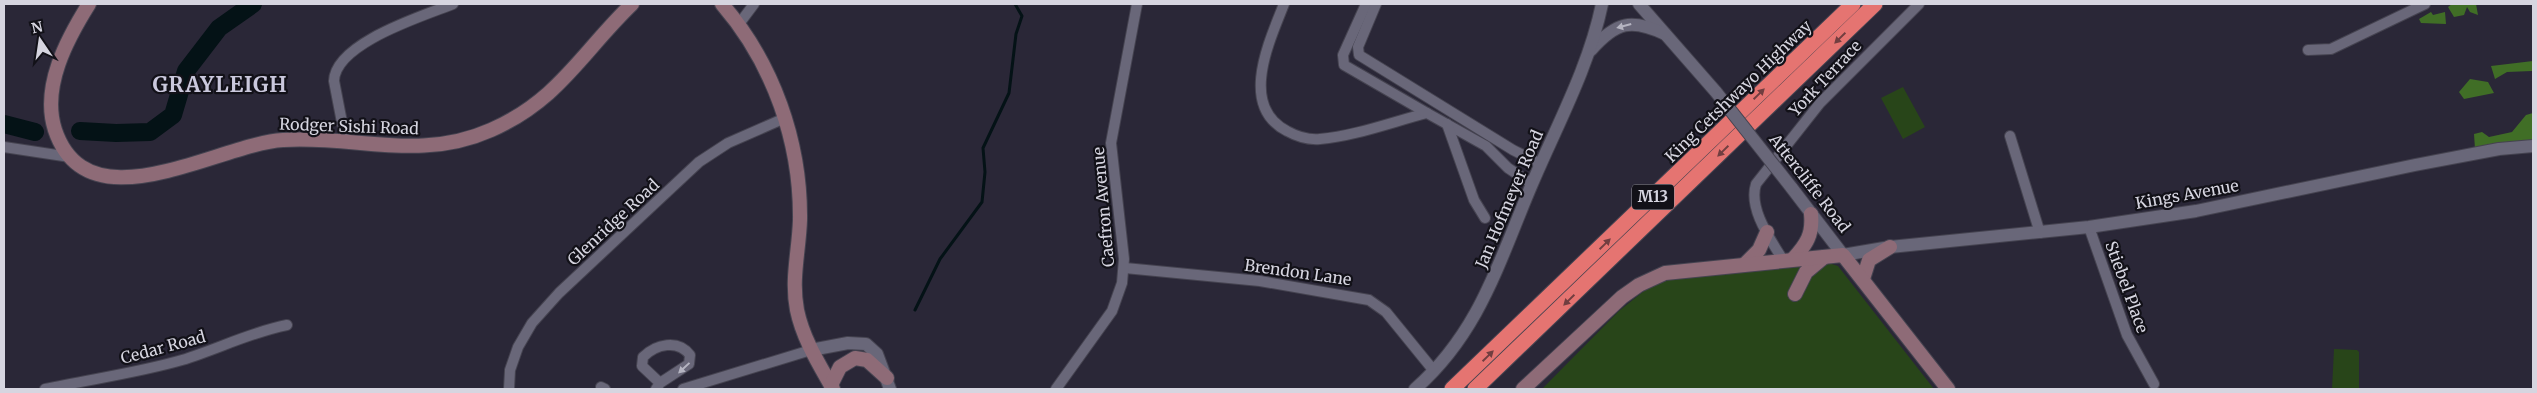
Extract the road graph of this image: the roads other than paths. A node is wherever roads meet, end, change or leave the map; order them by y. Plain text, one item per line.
1 (89, 4) edge
2 (453, 4) edge
3 (632, 4) edge
4 (722, 4) edge
5 (754, 4) edge
6 (1137, 4) edge
7 (1284, 4) edge
8 (1366, 4) edge
9 (1376, 4) edge
10 (1602, 4) edge
11 (1853, 4) edge
12 (1875, 4) edge
13 (1919, 4) edge
14 (2425, 4) edge
15 (1642, 6) edge
16 (738, 24) junction
17 (1670, 36) junction
18 (2308, 50) dead end
19 (1587, 54) junction
20 (1427, 113) junction
21 (785, 118) junction
22 (1447, 124) junction
23 (2010, 136) dead end
24 (346, 143) junction
25 (2533, 146) edge
26 (4, 147) edge
27 (70, 157) junction
28 (1541, 164) junction
29 (1532, 184) junction
30 (1811, 214) junction
31 (1485, 218) dead end
32 (2089, 227) junction
33 (1767, 232) junction
34 (2040, 232) junction
35 (1890, 247) junction
36 (1843, 255) junction
37 (1825, 256) junction
38 (1788, 260) junction
39 (1745, 264) junction
40 (1125, 268) junction
41 (1863, 279) junction
42 (1795, 294) dead end
43 (287, 325) dead end
44 (811, 350) junction
45 (1434, 371) junction
46 (888, 384) edge
47 (2154, 384) dead end
48 (658, 386) edge
49 (832, 387) edge
50 (45, 389) edge
51 (509, 389) edge
52 (683, 389) edge
53 (1056, 389) edge
54 (1415, 389) edge
55 (1452, 389) edge
56 (1475, 389) edge
57 (1523, 389) edge
58 (1948, 389) edge

1 - 27 main road, Rodger Sishi Road
2 - 24 street
3 - 24 main road, Rodger Sishi Road
4 - 16 main road
5 - 16 street
6 - 40 street, Caefron Avenue
7 - 20 street
8 - 20 street
9 - 28 street
10 - 19 street, Jan Hofmeyer Road
55 -> 11 highway, King Cetshwayo Highway / M13
12 -> 56 highway, King Cetshwayo Highway / M13
13 - 33 street, York Terrace
14 - 18 street
15 - 17 street, Attercliffe Road
16 - 21 main road
17 -> 19 street
17 - 30 street, Attercliffe Road, bridge
19 - 28 street, Jan Hofmeyer Road
20 - 22 street
21 - 44 main road
21 - 51 street, Glenridge Road
22 - 29 street
22 - 31 street
23 - 34 street
24 - 27 main road, Rodger Sishi Road
25 - 32 street, Kings Avenue
26 - 27 street
28 - 29 street, Jan Hofmeyer Road
29 - 45 street, Jan Hofmeyer Road
30 - 36 street, Attercliffe Road
30 - 38 main road
32 - 34 street, Kings Avenue
32 - 47 street, Stiebel Place
33 - 38 street, York Terrace
33 - 39 main road
34 - 35 street, Kings Avenue
35 - 36 street, Kings Avenue
35 - 41 main road
36 - 37 main road
36 - 41 main road, Attercliffe Road
37 - 38 main road
37 - 42 main road
38 - 39 main road
39 - 57 main road
40 - 45 street, Brendon Lane
40 - 53 street, Caefron Avenue
41 - 58 main road, Attercliffe Road
43 - 50 street, Cedar Road
44 - 46 street
44 - 49 main road
44 - 52 street
45 - 54 street, Jan Hofmeyer Road
46 - 49 main road
48 -> 48 street

